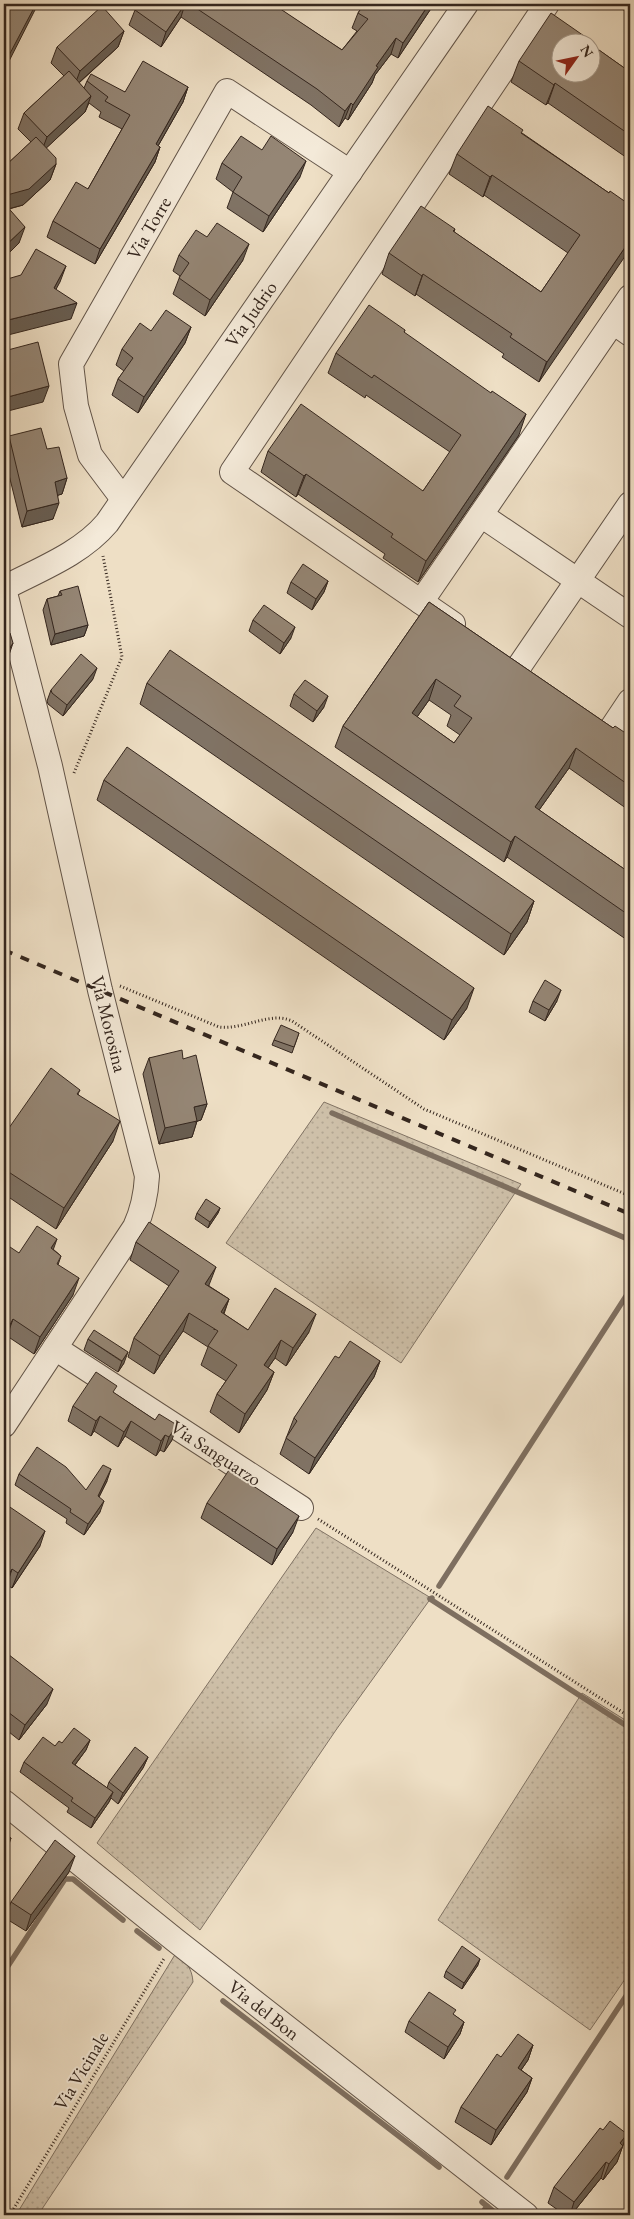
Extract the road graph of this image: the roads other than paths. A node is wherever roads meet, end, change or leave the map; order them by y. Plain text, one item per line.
1 (466, 4) edge
2 (547, 4) edge
3 (350, 172) junction
4 (630, 297) edge
5 (622, 328) edge
6 (123, 499) junction
7 (630, 504) edge
8 (481, 515) junction
9 (578, 580) junction
10 (4, 589) edge
11 (421, 602) junction
12 (630, 616) edge
13 (470, 635) edge
14 (518, 668) edge
15 (630, 701) edge
16 (630, 745) edge
17 (55, 1348) junction
18 (4, 1425) edge
19 (301, 1508) road end
20 (4, 1802) edge
21 (526, 2215) edge

1 - 3 street, Via Judrio
2 - 11 street
3 - 6 street, Via Judrio
3 - 6 street, Via Torre
4 - 5 street
5 - 8 street
6 - 10 street, Via Judrio
7 - 9 street
8 - 9 street
8 - 11 street
9 - 12 street
9 - 14 street
10 - 17 street, Via Morosina
11 - 13 street
15 - 16 street
17 - 18 street, Via Morosina
17 - 19 street, Via Sanguarzo
20 - 21 street, Via del Bon

